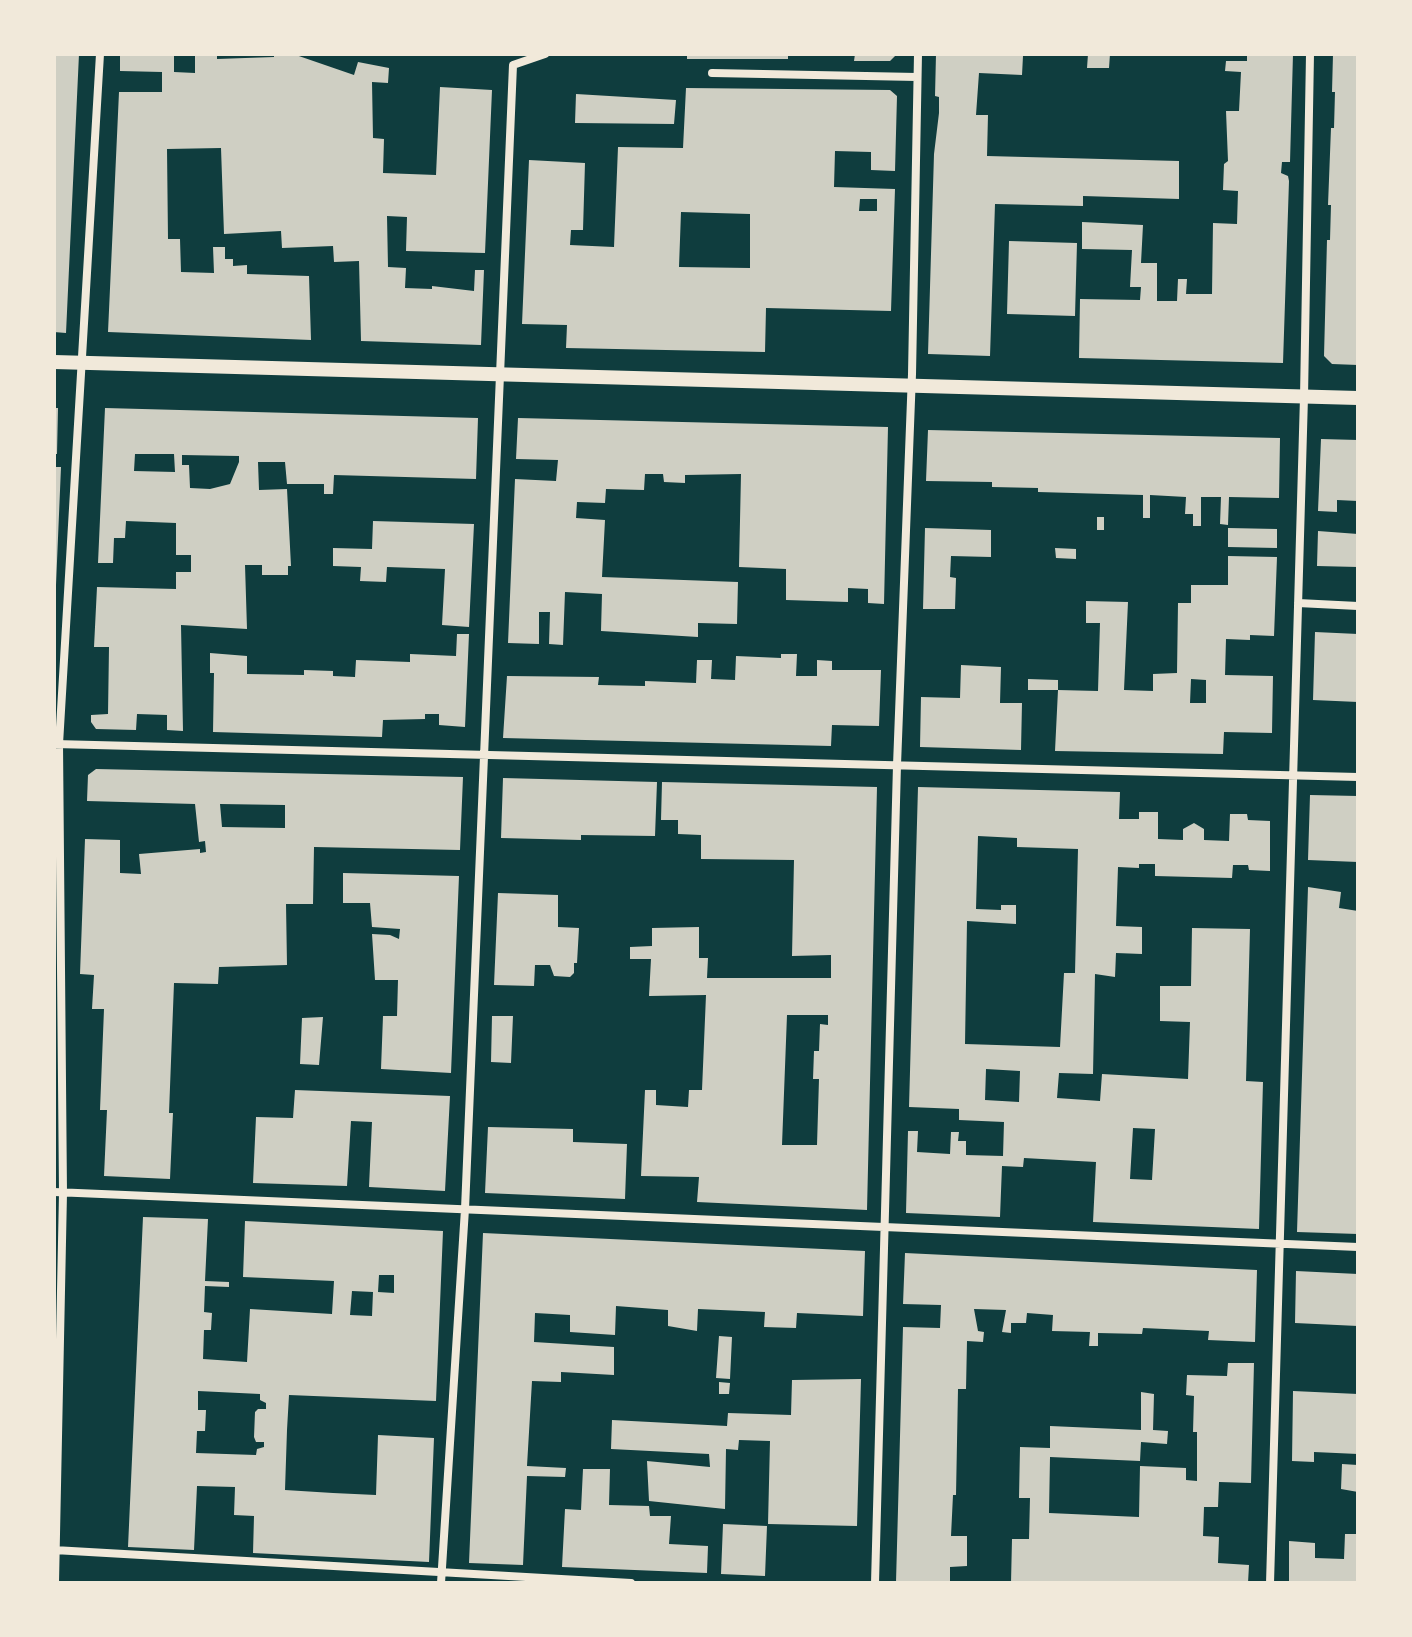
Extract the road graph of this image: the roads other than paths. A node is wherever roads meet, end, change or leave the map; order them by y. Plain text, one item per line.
1 (100, 54) edge
2 (545, 54) edge
3 (918, 54) edge
4 (1310, 54) edge
5 (712, 73) dead end
6 (917, 77) junction
7 (54, 362) edge
8 (83, 363) junction
9 (501, 374) junction
10 (912, 385) junction
11 (1304, 397) junction
12 (1358, 398) edge
13 (1298, 603) junction
14 (1358, 606) edge
15 (57, 744) edge
16 (483, 755) junction
17 (897, 765) junction
18 (1293, 775) junction
19 (1358, 777) edge
20 (59, 1192) edge
21 (465, 1209) junction
22 (885, 1227) junction
23 (1280, 1243) junction
24 (1358, 1247) edge
25 (55, 1550) edge
26 (441, 1572) junction
27 (55, 1583) edge
28 (441, 1583) edge
29 (631, 1583) edge
30 (875, 1583) edge
31 (1270, 1583) edge

1 - 8 street
2 - 9 street
3 - 6 street
4 - 11 street
5 - 6 street
6 - 10 street
7 - 8 street
8 - 9 street
8 - 15 street
9 - 10 street
9 - 16 street
10 - 11 street
10 - 17 street
11 - 12 street
11 - 13 street
13 - 14 street
13 - 18 street
15 - 16 street
15 - 20 street
16 - 17 street
16 - 21 street
17 - 18 street
17 - 22 street
18 - 19 street
18 - 23 street
20 - 21 street
20 - 25 street
21 - 22 street
21 - 26 street
22 - 23 street
22 - 30 street
23 - 24 street
23 - 31 street
25 - 26 street
25 - 27 street
26 - 28 street
26 - 29 street

